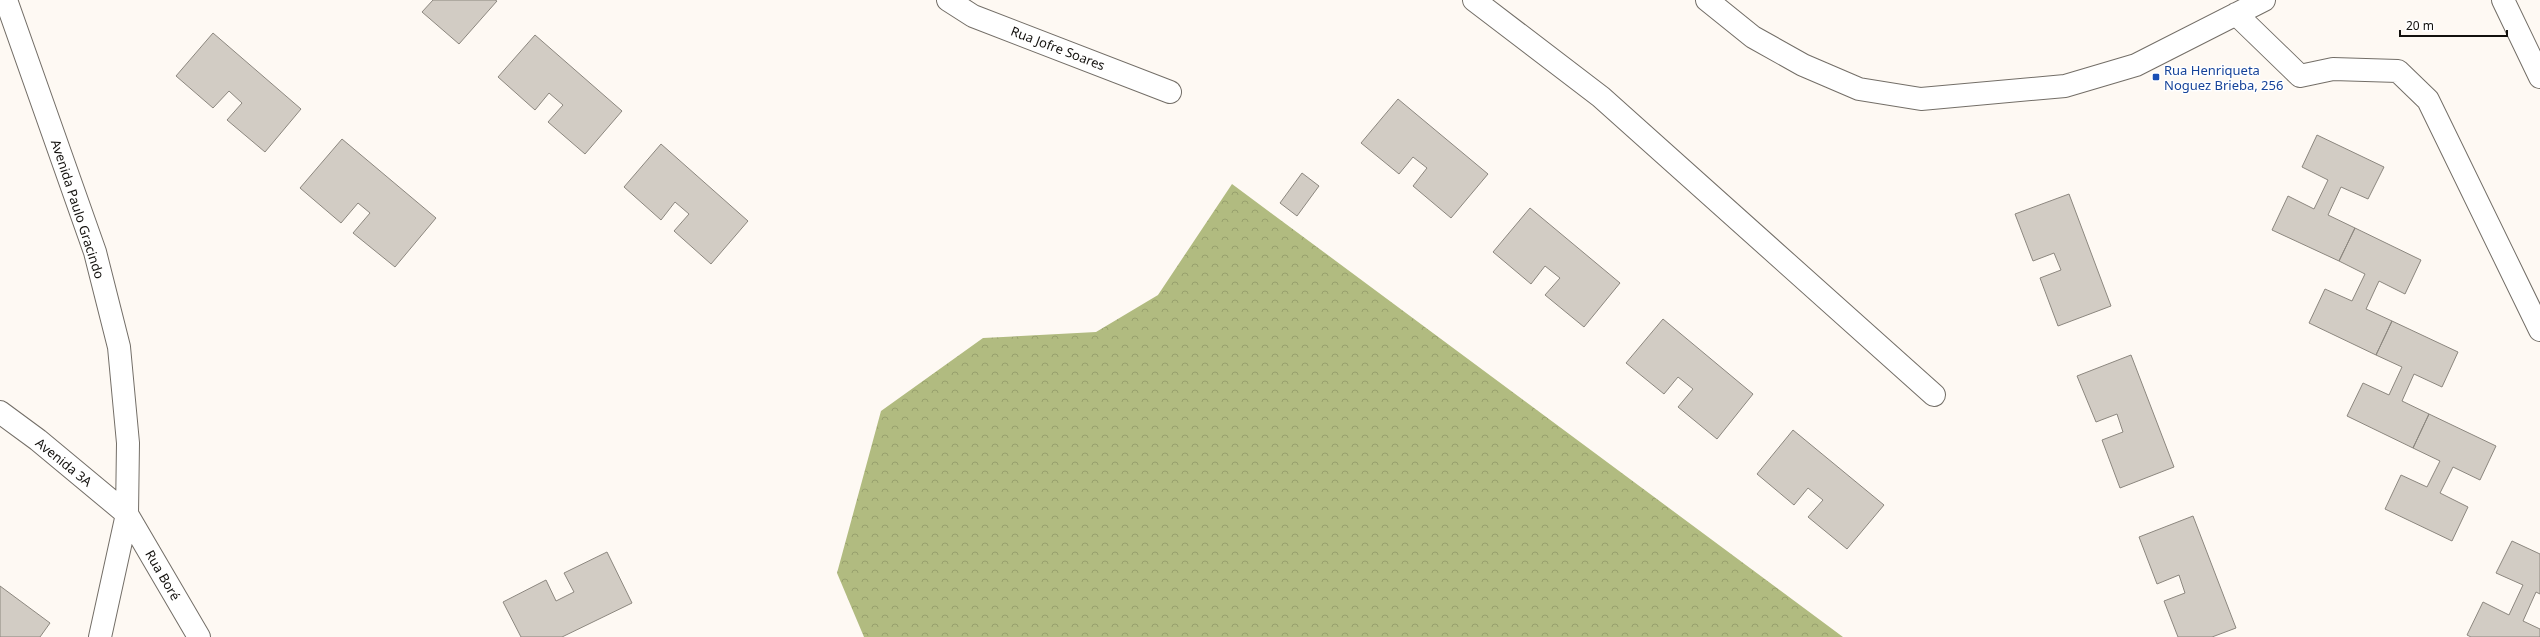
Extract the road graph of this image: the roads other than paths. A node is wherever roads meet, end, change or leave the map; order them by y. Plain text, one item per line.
1 (6, 0) edge
2 (948, 0) edge
3 (1474, 0) edge
4 (1707, 0) edge
5 (2264, 0) edge
6 (2503, 0) edge
7 (2236, 14) junction
8 (2540, 77) edge
9 (1170, 92) dead end
10 (2540, 330) edge
11 (1934, 394) dead end
12 (0, 412) edge
13 (127, 514) junction
14 (100, 637) edge
15 (198, 637) edge

1 - 13 street, Avenida Paulo Gracindo
2 - 9 street, Rua Jofre Soares
3 - 11 street
4 - 7 street
5 - 7 street
6 - 8 street
7 - 10 street
12 - 13 street, Avenida 3A
13 - 14 street, Avenida Paulo Gracindo
13 - 15 street, Rua Boré

